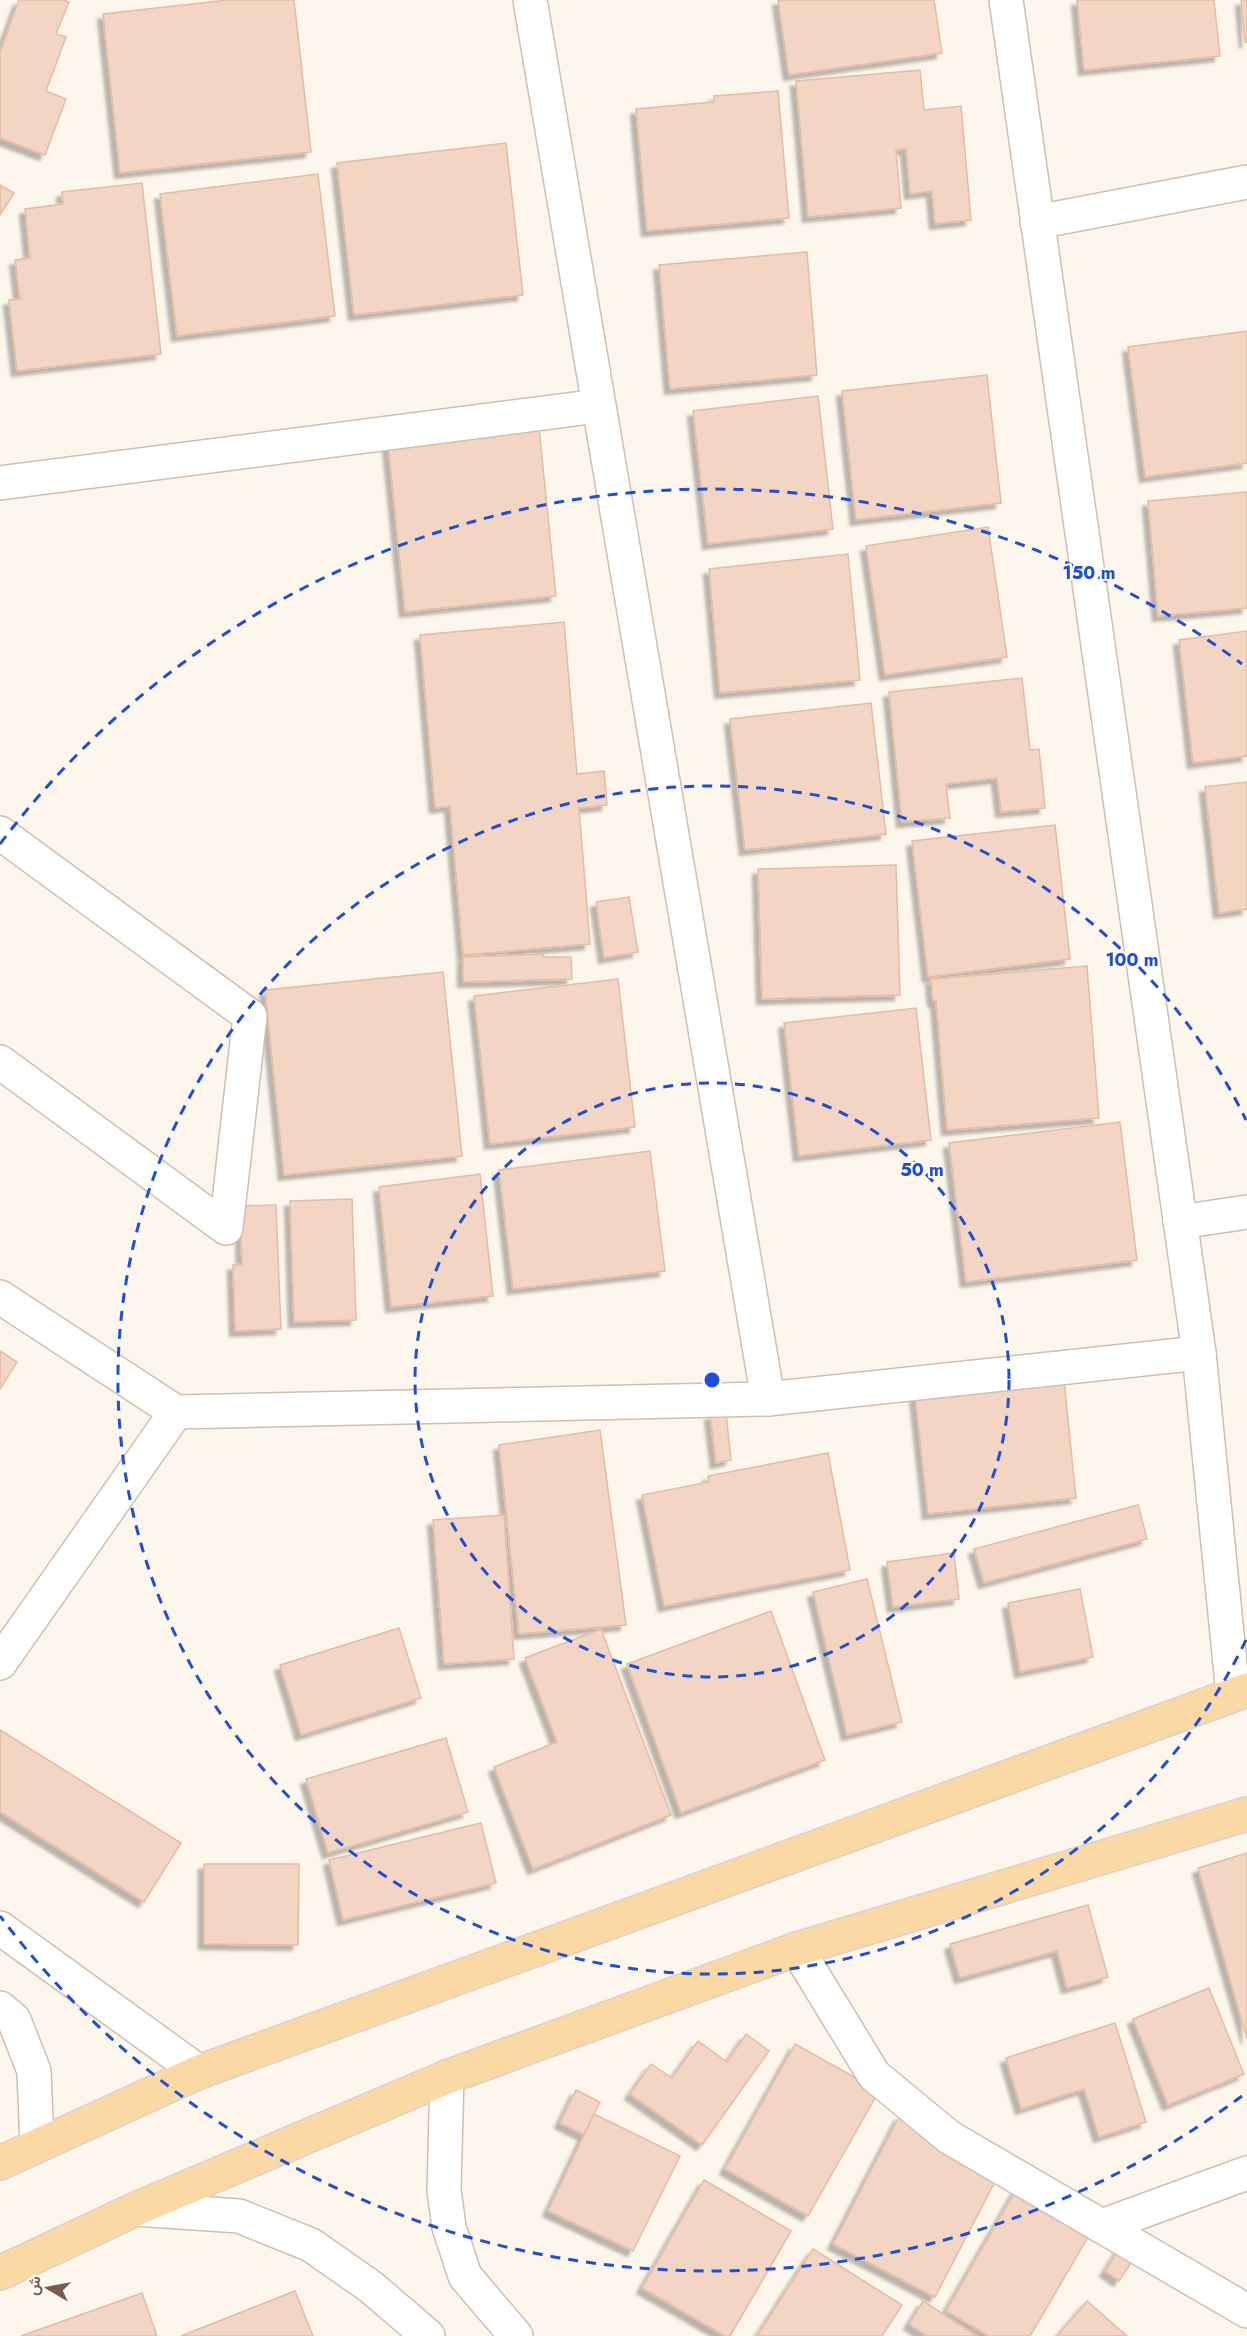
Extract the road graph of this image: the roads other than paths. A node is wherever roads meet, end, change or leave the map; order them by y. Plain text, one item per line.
1 (530, 0) edge
2 (1006, 0) edge
3 (1247, 183) edge
4 (1037, 222) junction
5 (598, 406) junction
6 (0, 483) edge
7 (0, 833) edge
8 (0, 1062) edge
9 (1247, 1212) edge
10 (1180, 1222) junction
11 (0, 1297) edge
12 (1199, 1353) junction
13 (768, 1399) junction
14 (176, 1412) junction
15 (0, 1663) edge
16 (1240, 1692) edge
17 (1247, 1814) edge
18 (0, 1928) edge
19 (797, 1949) junction
20 (0, 2008) edge
21 (199, 2072) junction
22 (447, 2077) junction
23 (37, 2145) junction
24 (0, 2163) edge
25 (1247, 2173) edge
26 (136, 2209) junction
27 (1102, 2226) junction
28 (0, 2273) edge
29 (1247, 2311) edge
30 (428, 2336) edge
31 (516, 2336) edge

1 - 5 street
2 - 4 street
3 - 4 street
4 - 10 street
5 - 6 street
5 - 13 street
7 - 8 street
9 - 10 street
10 - 12 street
11 - 14 street
12 - 13 street
12 - 16 street
13 - 14 street
14 - 15 street
16 - 21 main road
17 - 19 main road
18 - 21 street
19 - 22 main road
19 - 27 street
20 - 23 street
21 - 23 main road
22 - 26 main road
22 - 31 street
23 - 24 main road
25 - 27 street
26 - 28 main road
26 - 30 street
27 - 29 street

